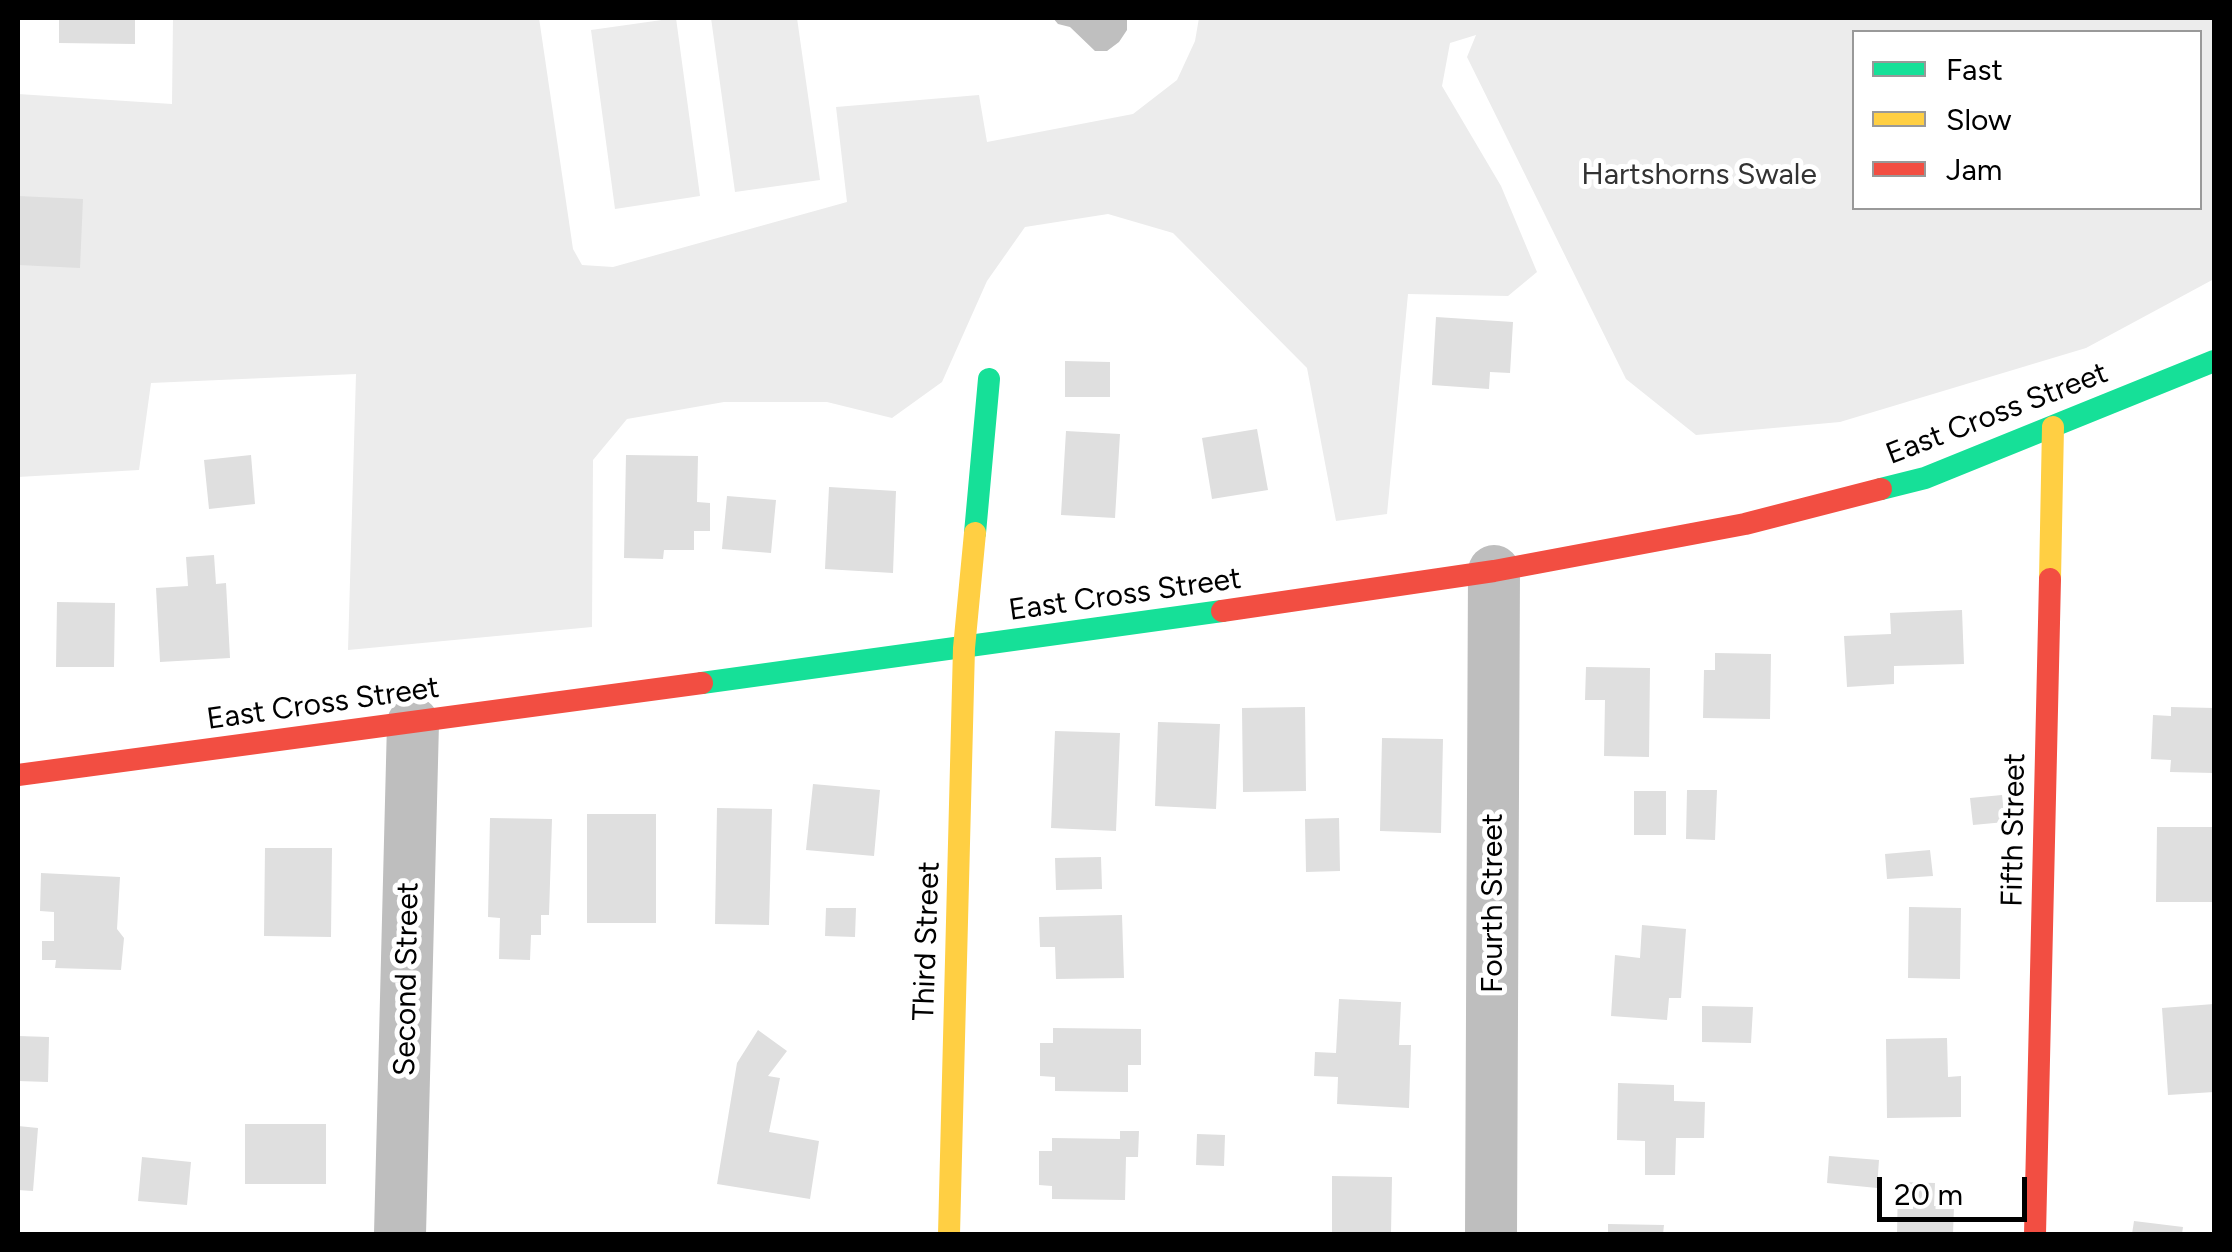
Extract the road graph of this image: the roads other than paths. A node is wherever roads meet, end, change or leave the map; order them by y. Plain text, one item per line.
1 (2214, 361) edge
2 (989, 379) dead end
3 (2053, 427) junction
4 (1494, 571) junction
5 (964, 648) junction
6 (414, 723) junction
7 (18, 776) edge
8 (400, 1234) edge
9 (949, 1234) edge
10 (1491, 1234) edge
11 (2035, 1234) edge

1 - 3 street, East Cross Street
2 - 5 street, Third Street
3 - 4 street, East Cross Street
3 - 11 street, Fifth Street
4 - 5 street, East Cross Street
4 - 10 street, Fourth Street
5 - 6 street, East Cross Street
5 - 9 street, Third Street
6 - 7 street, East Cross Street
6 - 8 street, Second Street

